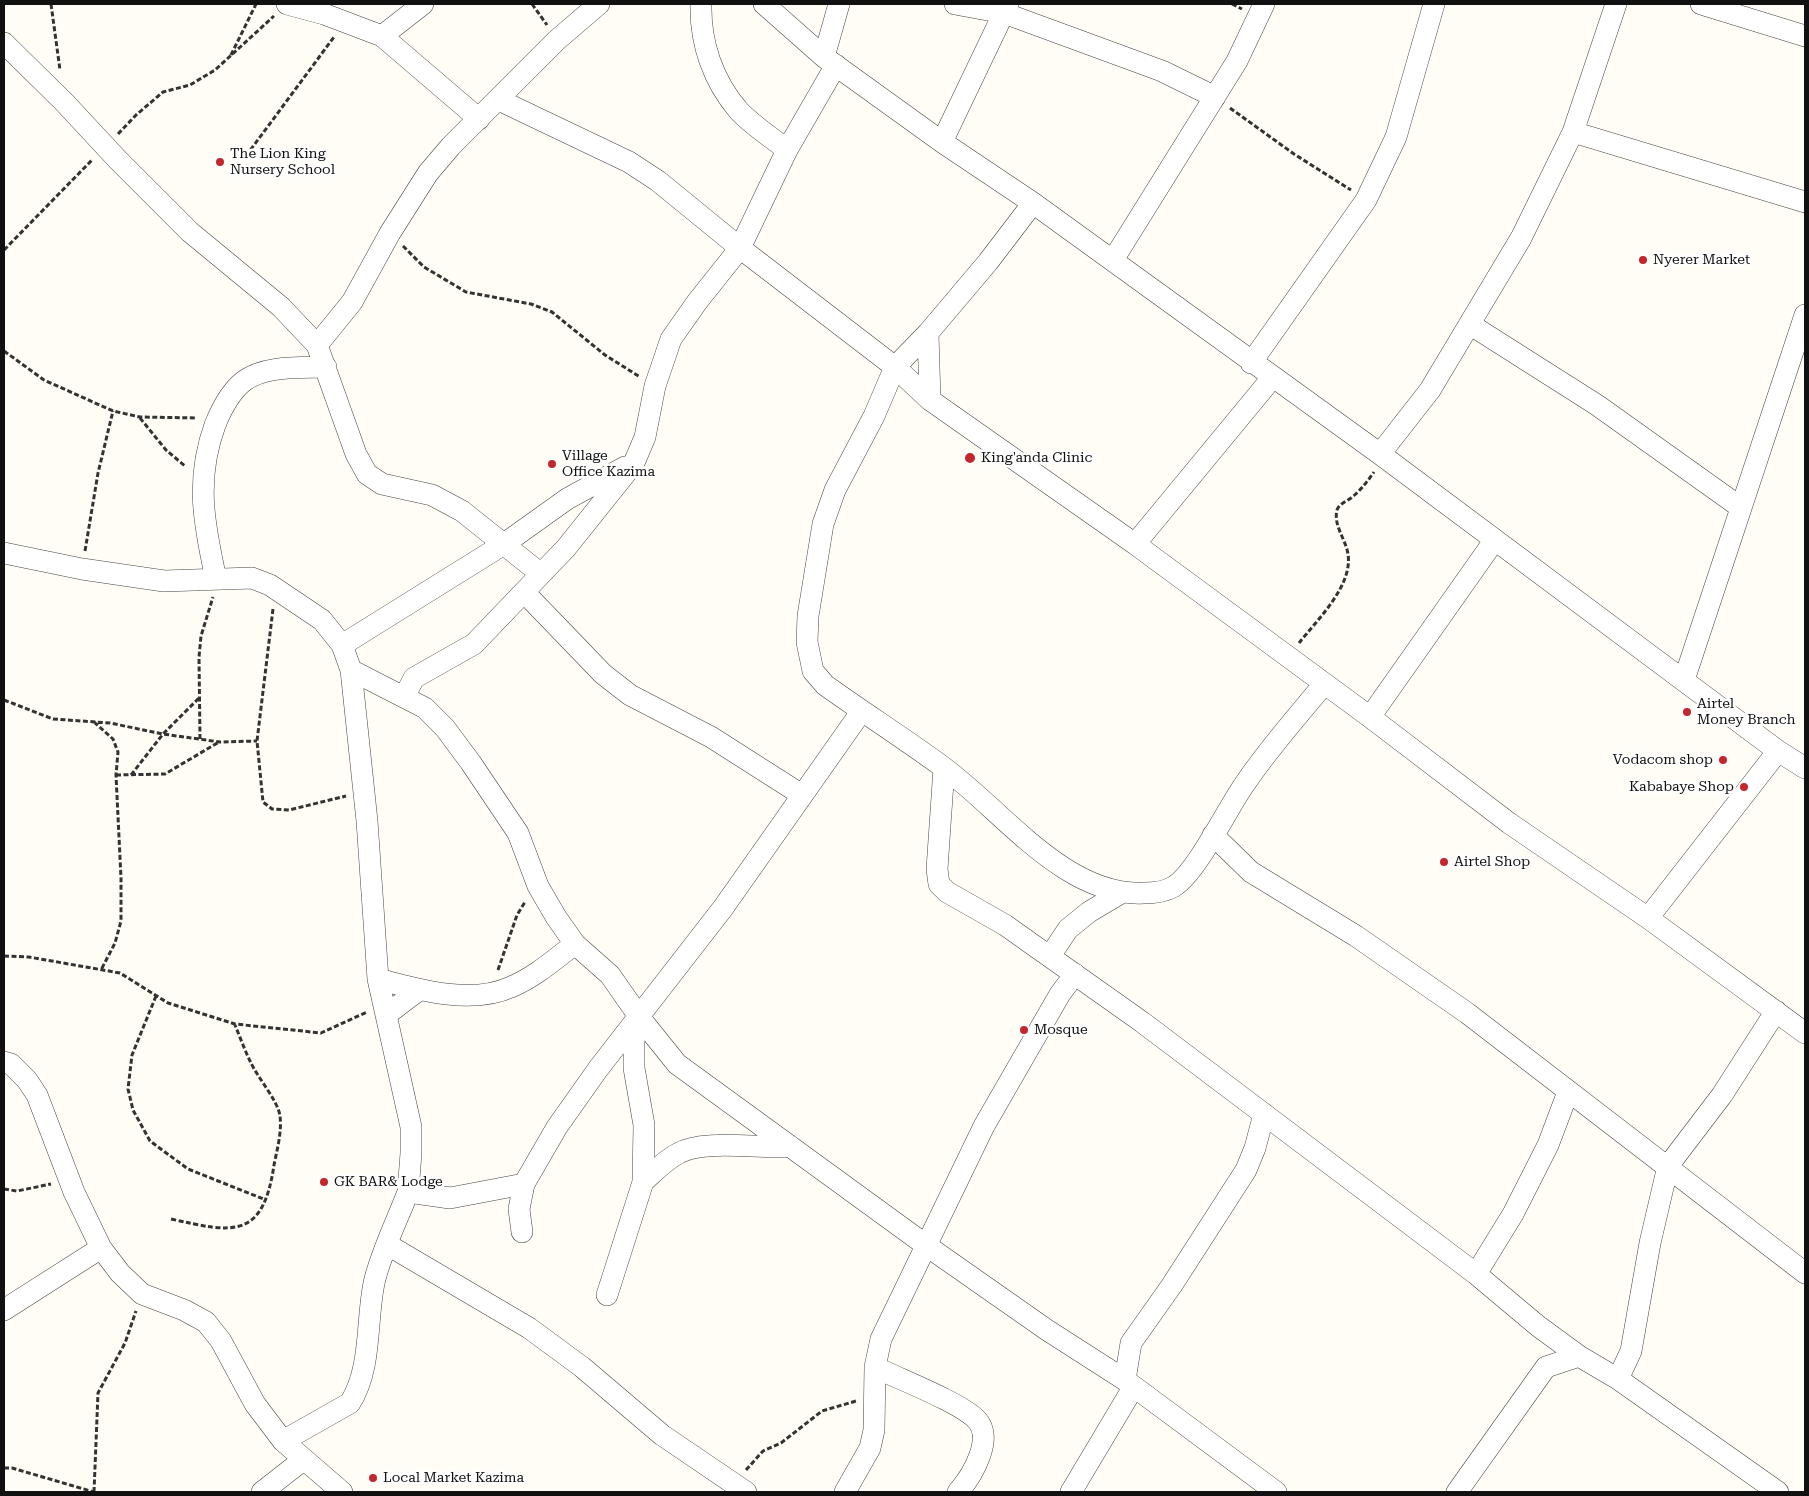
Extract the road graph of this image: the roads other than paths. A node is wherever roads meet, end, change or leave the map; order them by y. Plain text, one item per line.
1 (287, 4) edge
2 (423, 4) edge
3 (599, 4) edge
4 (701, 4) edge
5 (764, 4) edge
6 (839, 4) edge
7 (955, 4) edge
8 (1264, 4) edge
9 (1434, 4) edge
10 (1616, 4) edge
11 (1701, 4) edge
12 (1006, 8) edge
13 (382, 36) junction
14 (1805, 36) edge
15 (4, 43) edge
16 (830, 61) junction
17 (1215, 97) junction
18 (499, 100) junction
19 (479, 119) junction
20 (1573, 132) junction
21 (942, 142) junction
22 (787, 150) junction
23 (1805, 202) edge
24 (1033, 203) junction
25 (740, 248) junction
26 (1112, 260) junction
27 (1805, 315) edge
28 (1471, 324) junction
29 (928, 333) junction
30 (317, 345) junction
31 (1251, 363) junction
32 (326, 366) junction
33 (895, 367) junction
34 (1272, 378) junction
35 (930, 400) junction
36 (1383, 456) junction
37 (634, 463) junction
38 (1740, 507) junction
39 (1494, 540) junction
40 (504, 544) junction
41 (1135, 544) junction
42 (4, 553) edge
43 (541, 574) junction
44 (216, 579) junction
45 (524, 592) junction
46 (342, 645) junction
47 (351, 670) junction
48 (1684, 680) junction
49 (1324, 684) junction
50 (404, 697) junction
51 (861, 712) junction
52 (1370, 717) junction
53 (1778, 751) junction
54 (944, 768) junction
55 (1805, 768) edge
56 (802, 795) junction
57 (1213, 835) junction
58 (1121, 893) junction
59 (1648, 918) junction
60 (575, 944) junction
61 (1050, 956) junction
62 (1075, 974) junction
63 (378, 979) junction
64 (419, 990) junction
65 (385, 1009) junction
66 (1776, 1010) junction
67 (637, 1022) junction
68 (1805, 1033) edge
69 (4, 1062) edge
70 (1568, 1092) junction
71 (1264, 1114) junction
72 (790, 1146) junction
73 (1668, 1166) junction
74 (643, 1182) junction
75 (524, 1184) junction
76 (408, 1192) junction
77 (522, 1232) dead end
78 (388, 1245) junction
79 (927, 1246) junction
80 (101, 1248) junction
81 (1805, 1273) edge
82 (1476, 1274) junction
83 (607, 1295) dead end
84 (4, 1310) edge
85 (1538, 1326) junction
86 (1131, 1343) junction
87 (1579, 1356) junction
88 (1094, 1358) junction
89 (1546, 1366) junction
90 (875, 1367) junction
91 (1618, 1379) junction
92 (1129, 1384) junction
93 (283, 1441) junction
94 (304, 1460) junction
95 (287, 1485) edge
96 (741, 1488) edge
97 (262, 1492) edge
98 (342, 1492) edge
99 (845, 1492) edge
100 (958, 1492) edge
101 (1072, 1492) edge
102 (1276, 1492) edge
103 (1457, 1492) edge
104 (1778, 1492) edge

1 - 13 street
2 - 13 street
3 - 18 street
4 - 22 street
5 - 16 street
6 - 16 street
7 - 12 street
8 - 17 street
9 - 31 street
10 - 20 street
11 - 14 street
12 - 17 street
12 - 21 street
13 - 19 street
15 - 30 street
16 - 21 street
16 - 22 street
17 - 26 street
18 - 19 street
18 - 25 street
19 - 30 street
20 - 23 street
20 - 28 street
21 - 24 street
22 - 25 street
24 - 26 street
24 - 29 street
25 - 33 street
25 - 37 street
26 - 31 street
27 - 38 street
28 - 36 street
28 - 38 street
29 - 33 street
29 - 35 street
30 - 32 street
31 - 34 street
32 - 40 street
32 - 44 street
33 - 35 street
33 - 51 street
34 - 36 street
34 - 41 street
35 - 41 street
36 - 39 street
37 - 40 street
37 - 43 street
38 - 48 street
39 - 48 street
39 - 52 street
40 - 43 street
40 - 46 street
41 - 49 street
42 - 44 street
43 - 45 street
44 - 46 street
45 - 50 street
45 - 56 street
46 - 47 street
47 - 50 street
47 - 63 street
48 - 53 street
49 - 52 street
49 - 57 street
50 - 60 street
51 - 54 street
51 - 56 street
52 - 59 street
53 - 55 street
53 - 59 street
54 - 58 street
54 - 61 street
56 - 67 street
57 - 58 street
57 - 70 street
58 - 61 street
59 - 66 street
60 - 64 street
60 - 67 street
61 - 62 street
62 - 71 street
62 - 79 street
63 - 64 street
63 - 65 street
64 - 65 street
65 - 76 street
66 - 68 street
66 - 73 street
67 - 72 street
67 - 74 street
67 - 75 street
69 - 80 street
70 - 73 street
70 - 82 street
71 - 82 street
71 - 86 street
72 - 74 street
72 - 79 street
73 - 81 street
73 - 91 street
74 - 83 street
75 - 76 street
75 - 77 street
76 - 78 street
78 - 93 street
78 - 96 street
79 - 88 street
79 - 90 street
80 - 84 street
80 - 93 street
82 - 85 street
85 - 87 street
85 - 89 street
86 - 88 street
86 - 92 street
87 - 89 street
87 - 91 street
88 - 92 street
89 - 103 street
90 - 99 street
90 - 100 street
91 - 104 street
92 - 101 street
92 - 102 street
93 - 94 street
94 - 95 street
94 - 98 street
95 - 97 street

